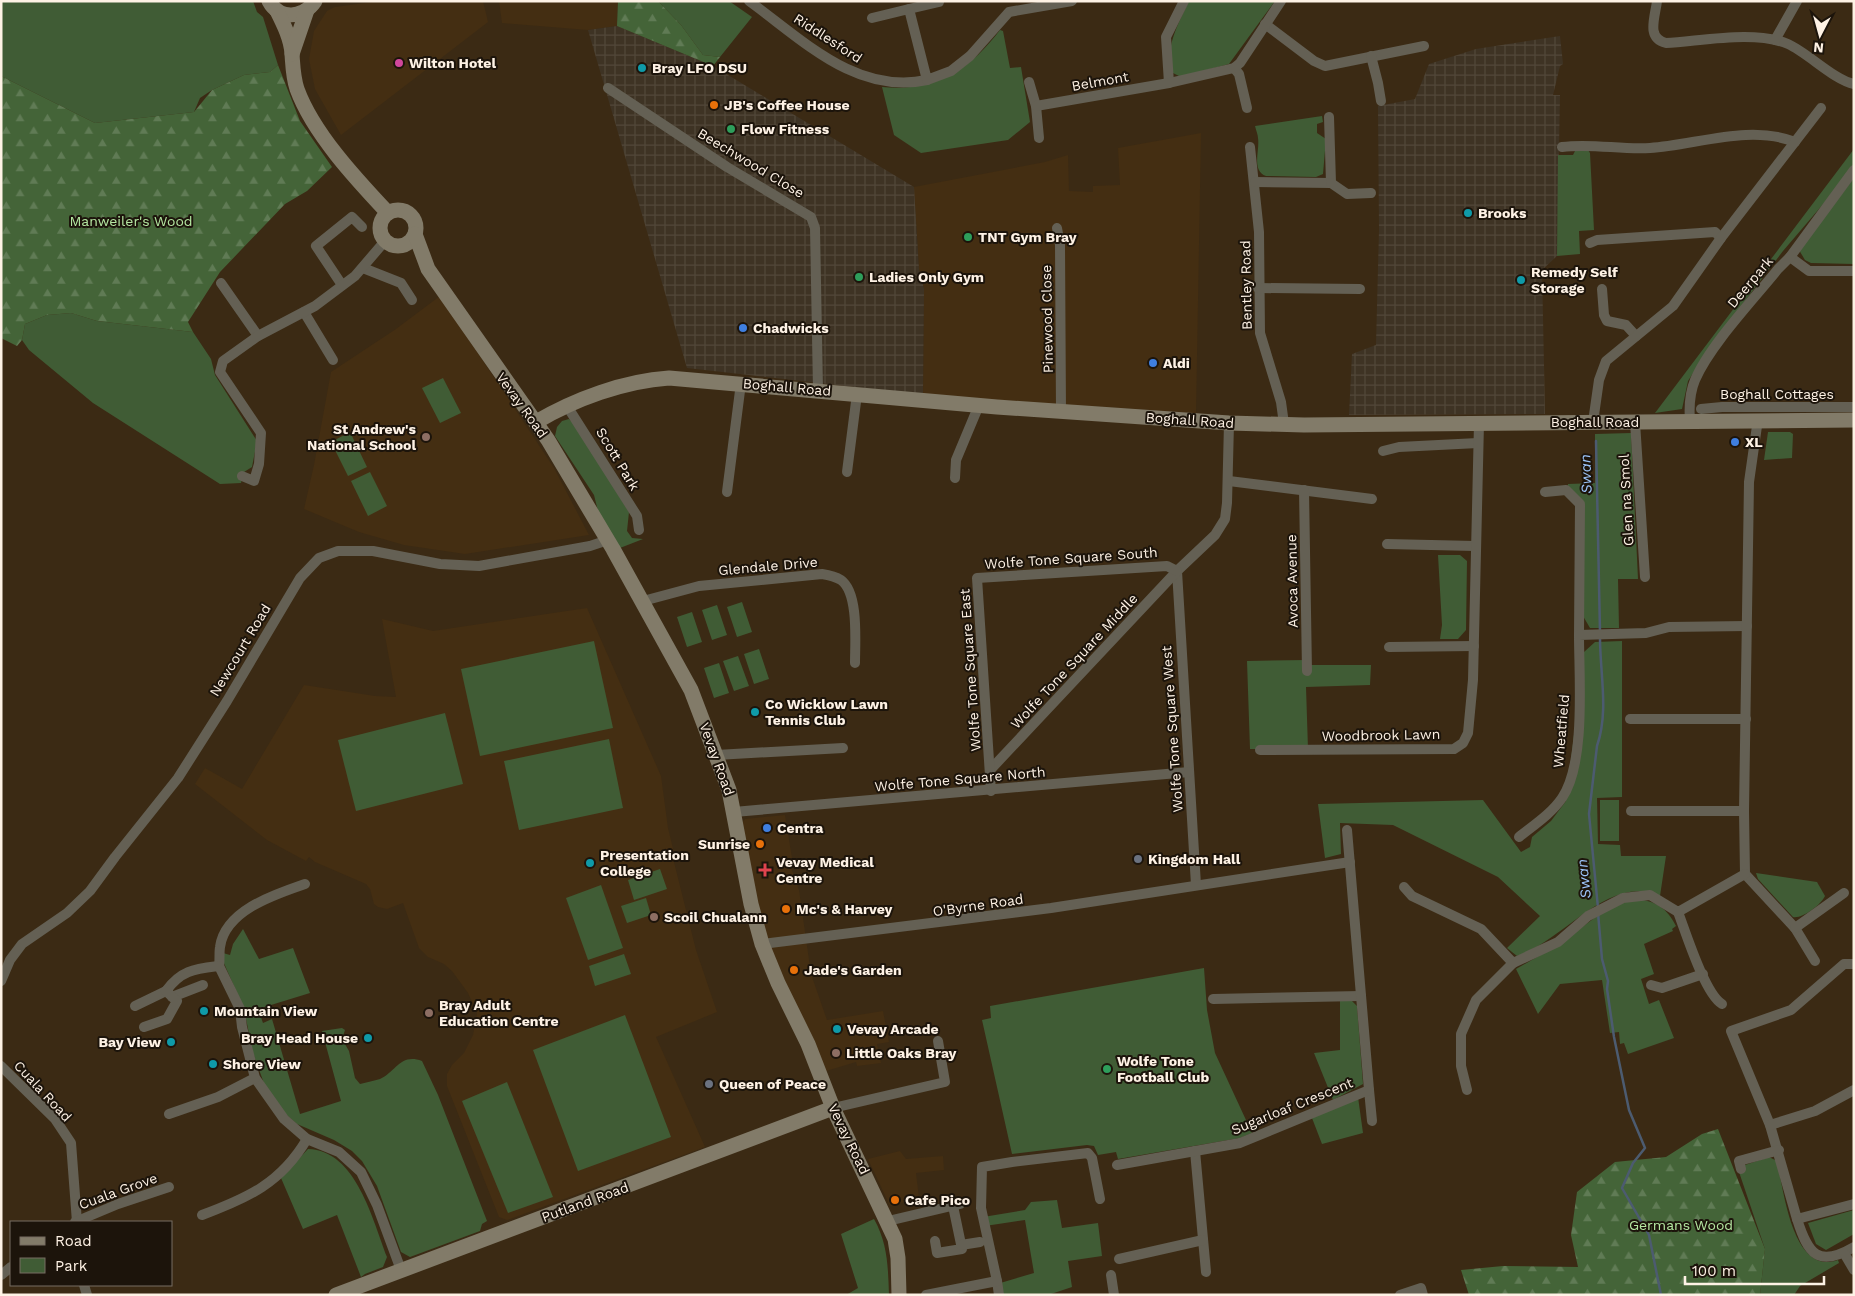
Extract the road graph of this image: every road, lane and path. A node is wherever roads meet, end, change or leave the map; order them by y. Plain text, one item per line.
1 (749, 1) edge
2 (1072, 1) edge
3 (1184, 1) edge
4 (1281, 1) edge
5 (1657, 1) edge
6 (1797, 1) edge
7 (940, 2) edge
8 (273, 6) edge
9 (311, 6) edge
10 (1008, 6) edge
11 (909, 10) junction
12 (872, 18) dead end
13 (1265, 24) junction
14 (1775, 40) junction
15 (1424, 46) dead end
16 (292, 54) junction
17 (1371, 56) junction
18 (1234, 68) junction
19 (927, 80) junction
20 (1029, 82) dead end
21 (1169, 83) junction
22 (1854, 84) edge
23 (608, 88) dead end
24 (1381, 101) dead end
25 (1036, 106) junction
26 (1247, 108) dead end
27 (1821, 108) dead end
28 (1329, 117) dead end
29 (1040, 138) dead end
30 (1795, 142) junction
31 (1562, 146) dead end
32 (1250, 147) dead end
33 (1854, 170) edge
34 (1254, 182) junction
35 (1330, 183) junction
36 (1371, 193) dead end
37 (388, 213) junction
38 (362, 227) dead end
39 (1057, 228) dead end
40 (415, 234) junction
41 (1722, 238) junction
42 (385, 240) junction
43 (1590, 242) dead end
44 (402, 246) junction
45 (1790, 258) junction
46 (363, 268) junction
47 (428, 269) junction
48 (1854, 271) edge
49 (221, 283) dead end
50 (342, 285) junction
51 (1258, 288) junction
52 (1360, 289) dead end
53 (1602, 289) dead end
54 (412, 300) dead end
55 (304, 312) junction
56 (258, 336) junction
57 (1636, 336) junction
58 (333, 360) dead end
59 (741, 383) junction
60 (818, 390) junction
61 (857, 394) junction
62 (567, 406) junction
63 (979, 406) junction
64 (1854, 407) edge
65 (1701, 409) dead end
66 (1061, 411) junction
67 (1788, 414) junction
68 (1758, 419) junction
69 (1854, 420) edge
70 (1690, 421) junction
71 (536, 422) junction
72 (1593, 422) junction
73 (1635, 422) junction
74 (1229, 423) junction
75 (1479, 423) junction
76 (1284, 424) junction
77 (1478, 443) junction
78 (1383, 451) dead end
79 (847, 472) dead end
80 (242, 476) dead end
81 (956, 478) dead end
82 (1229, 481) junction
83 (1304, 490) junction
84 (727, 492) dead end
85 (1545, 492) dead end
86 (1372, 499) dead end
87 (639, 530) dead end
88 (608, 540) junction
89 (1388, 544) dead end
90 (1475, 546) junction
91 (1176, 571) junction
92 (977, 578) joint
93 (1645, 578) dead end
94 (643, 601) junction
95 (1747, 626) junction
96 (1579, 635) junction
97 (1474, 646) junction
98 (1389, 647) dead end
99 (856, 663) dead end
100 (1307, 672) dead end
101 (1630, 719) dead end
102 (1746, 719) junction
103 (843, 748) dead end
104 (1260, 750) dead end
105 (716, 755) junction
106 (991, 769) junction
107 (1189, 772) junction
108 (991, 790) junction
109 (1631, 811) dead end
110 (734, 812) junction
111 (1744, 812) junction
112 (1348, 830) dead end
113 (1519, 837) dead end
114 (1350, 862) junction
115 (1745, 874) junction
116 (305, 884) dead end
117 (1196, 885) junction
118 (1404, 887) dead end
119 (1844, 893) dead end
120 (1678, 912) junction
121 (1795, 928) junction
122 (762, 944) junction
123 (1815, 961) dead end
124 (1513, 963) junction
125 (1854, 964) edge
126 (219, 966) junction
127 (1702, 974) junction
128 (1, 981) edge
129 (1651, 985) dead end
130 (203, 986) dead end
131 (169, 994) junction
132 (1361, 996) junction
133 (1212, 999) dead end
134 (1722, 1004) dead end
135 (135, 1006) dead end
136 (144, 1027) dead end
137 (938, 1041) dead end
138 (1, 1066) edge
139 (256, 1078) junction
140 (1369, 1090) junction
141 (1467, 1090) dead end
142 (1854, 1090) edge
143 (833, 1108) junction
144 (170, 1114) dead end
145 (1372, 1121) dead end
146 (1770, 1125) junction
147 (306, 1139) junction
148 (1778, 1150) junction
149 (1195, 1151) junction
150 (1117, 1165) dead end
151 (1741, 1169) dead end
152 (169, 1187) dead end
153 (1100, 1199) dead end
154 (1854, 1204) edge
155 (202, 1215) dead end
156 (1797, 1219) junction
157 (76, 1221) edge
158 (78, 1221) edge
159 (888, 1221) junction
160 (1203, 1240) junction
161 (935, 1242) dead end
162 (980, 1242) dead end
163 (962, 1245) junction
164 (1854, 1247) edge
165 (1844, 1253) junction
166 (1119, 1259) dead end
167 (401, 1270) junction
168 (1854, 1270) edge
169 (1206, 1272) dead end
170 (1111, 1275) dead end
171 (997, 1281) junction
172 (336, 1295) edge
173 (898, 1295) edge
174 (926, 1295) edge
175 (999, 1295) edge
176 (1114, 1295) edge
177 (1400, 1295) edge
178 (1423, 1295) edge

1 - 19 street, Riddlesford
2 - 10 street, Riddlesford
3 - 21 street
4 - 13 street
5 - 14 street
6 - 14 street
7 - 11 street
8 - 9 main road
8 - 16 main road
9 - 16 main road
10 - 19 street, Riddlesford
11 - 12 street
11 - 19 street
13 - 17 street
13 - 18 street
14 - 22 street
15 - 17 street
16 - 37 main road
17 - 24 street
18 - 21 street, Belmont
18 - 26 street
20 - 25 street
21 - 25 street, Belmont
23 - 60 street, Beechwood Close
25 - 29 street
27 - 30 street
28 - 35 street
30 - 31 street
30 - 41 street
32 - 34 street, Bentley Road
33 - 45 street, Deerpark
34 - 35 street
34 - 51 street, Bentley Road
35 - 36 street
37 - 40 main road, Vevay Road
37 - 42 main road
38 - 50 street
39 - 66 street, Pinewood Close
40 - 44 main road
40 - 47 main road, Vevay Road
41 - 43 street
41 - 57 street
42 - 44 main road, Vevay Road
42 - 46 street
44 - 47 main road, Vevay Road
45 - 48 street
45 - 70 street, Deerpark
46 - 50 street
46 - 54 street
47 - 71 main road, Vevay Road
49 - 56 street
50 - 55 street
51 - 52 street
51 - 76 street, Bentley Road
53 - 57 street
55 - 56 street
55 - 58 street
56 - 80 street
57 - 72 street
59 - 60 main road, Boghall Road
59 - 62 main road, Boghall Road
59 - 84 street
60 - 61 main road, Boghall Road
61 - 63 main road, Boghall Road
61 - 79 street
62 - 71 main road, Boghall Road
62 - 87 street, Scott Park
63 - 66 main road, Boghall Road
63 - 81 street
64 - 67 street, Boghall Cottages
65 - 67 street, Boghall Cottages
66 - 74 main road, Boghall Road
67 - 68 main road, Boghall Road
67 - 69 main road, Boghall Road
68 - 70 main road, Boghall Road
68 - 95 street
70 - 73 main road, Boghall Road
71 - 88 main road, Vevay Road
72 - 73 main road, Boghall Road
72 - 75 main road, Boghall Road
73 - 93 street, Glen na Smol
74 - 76 main road, Boghall Road
74 - 82 street
75 - 76 main road, Boghall Road
75 - 77 street, Woodbrook Lawn
77 - 78 street
77 - 90 street, Woodbrook Lawn
82 - 83 street
82 - 91 street
83 - 86 street
83 - 100 street, Avoca Avenue
85 - 96 street, Wheatfield
88 - 94 main road, Vevay Road
88 - 128 street, Newcourt Road
89 - 90 street
90 - 97 street, Woodbrook Lawn
91 - 92 street, Wolfe Tone Square South
91 - 106 street, Wolfe Tone Square Middle
91 - 107 street, Wolfe Tone Square West
92 - 106 street, Wolfe Tone Square East
94 - 99 street, Glendale Drive
94 - 105 main road, Vevay Road
95 - 96 street
95 - 102 street
96 - 113 street, Wheatfield
97 - 98 street
97 - 104 street, Woodbrook Lawn
101 - 102 street
102 - 111 street
103 - 105 street
105 - 110 main road, Vevay Road
106 - 108 street, Wolfe Tone Square East
107 - 108 street, Wolfe Tone Square North
107 - 117 street, Wolfe Tone Square West
108 - 110 street, Wolfe Tone Square North
109 - 111 street
110 - 122 main road, Vevay Road
111 - 115 street
112 - 114 street, Sugarloaf Crescent
114 - 117 street
114 - 132 street, Sugarloaf Crescent
115 - 120 street
115 - 121 street
116 - 126 street
117 - 122 street, O'Byrne Road
118 - 124 street
119 - 121 street
120 - 124 street
120 - 127 street
121 - 123 street
122 - 143 main road, Vevay Road
124 - 141 street
125 - 146 street
126 - 131 street
126 - 139 street
127 - 129 street
127 - 134 street
130 - 131 street
131 - 135 street
131 - 136 street
132 - 133 street
132 - 140 street, Sugarloaf Crescent
137 - 143 street
138 - 157 street, Cuala Road
139 - 144 street
139 - 147 street
140 - 145 street, Sugarloaf Crescent
140 - 149 street, Sugarloaf Crescent
142 - 146 street
143 - 159 main road, Vevay Road
143 - 167 main road, Putland Road
146 - 148 street
147 - 155 street
147 - 167 street
148 - 151 street
148 - 156 street
149 - 150 street, Sugarloaf Crescent
149 - 160 street
152 - 158 street, Cuala Grove
153 - 171 street
154 - 156 street
156 - 165 street
159 - 163 street
159 - 173 main road, Vevay Road
160 - 166 street
160 - 169 street
161 - 163 street
162 - 163 street
164 - 165 street
165 - 168 street
167 - 172 main road, Putland Road
170 - 176 street
171 - 174 street
171 - 175 street
177 - 178 street

